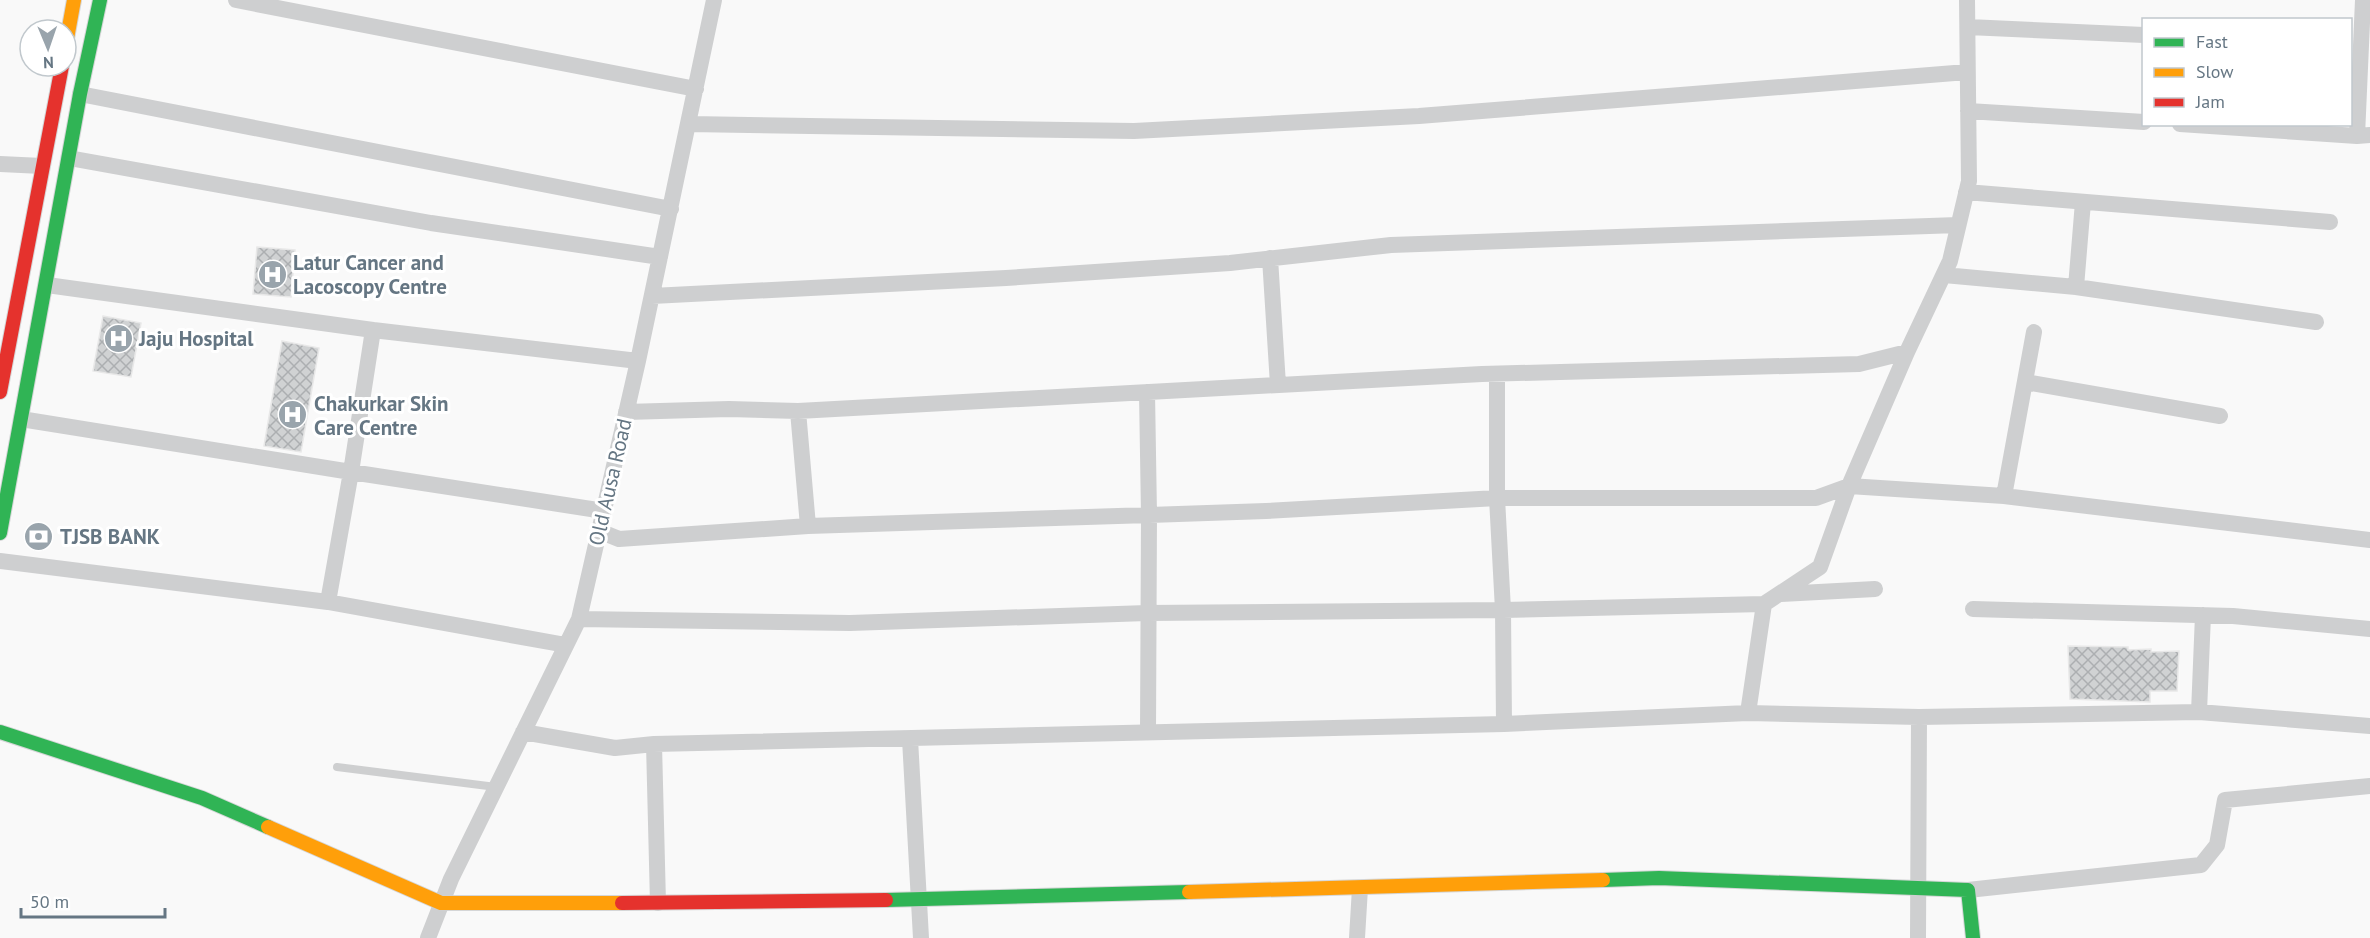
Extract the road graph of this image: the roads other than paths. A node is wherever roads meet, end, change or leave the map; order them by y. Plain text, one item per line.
1 (75, 0) edge
2 (100, 0) edge
3 (236, 0) edge
4 (714, 0) edge
5 (1967, 0) edge
6 (2363, 0) edge
7 (71, 18) edge
8 (1968, 27) junction
9 (2142, 35) edge
10 (2361, 46) edge
11 (1967, 72) junction
12 (60, 78) edge
13 (696, 89) junction
14 (80, 94) junction
15 (1968, 111) junction
16 (2142, 122) edge
17 (689, 124) junction
18 (2213, 126) edge
19 (2363, 135) edge
20 (69, 158) junction
21 (0, 164) edge
22 (42, 166) junction
23 (1966, 192) junction
24 (2083, 202) junction
25 (671, 209) junction
26 (2330, 222) dead end
27 (1958, 225) junction
28 (660, 257) junction
29 (1270, 258) junction
30 (1944, 275) junction
31 (47, 285) junction
32 (2076, 287) junction
33 (652, 296) junction
34 (2316, 322) dead end
35 (373, 330) junction
36 (2034, 332) dead end
37 (1907, 352) junction
38 (638, 361) junction
39 (1497, 374) junction
40 (2025, 382) junction
41 (1, 385) edge
42 (1278, 385) junction
43 (1147, 392) junction
44 (798, 411) junction
45 (626, 412) junction
46 (2220, 416) dead end
47 (21, 419) junction
48 (351, 472) junction
49 (1849, 486) junction
50 (2004, 496) junction
51 (1497, 498) junction
52 (603, 511) junction
53 (1149, 515) junction
54 (808, 526) junction
55 (599, 531) junction
56 (0, 533) edge
57 (2370, 540) edge
58 (0, 561) edge
59 (1875, 589) dead end
60 (1780, 594) junction
61 (328, 602) junction
62 (1764, 604) junction
63 (1973, 609) dead end
64 (1503, 610) junction
65 (1147, 614) junction
66 (2203, 615) junction
67 (579, 619) junction
68 (2370, 629) edge
69 (566, 645) junction
70 (2199, 712) junction
71 (1748, 713) junction
72 (1918, 717) junction
73 (1504, 724) junction
74 (2370, 726) edge
75 (1148, 731) junction
76 (0, 732) edge
77 (523, 732) junction
78 (910, 739) junction
79 (654, 744) junction
80 (337, 767) dead end
81 (2370, 786) edge
82 (496, 787) junction
83 (1360, 888) junction
84 (1918, 889) junction
85 (1968, 890) junction
86 (920, 899) junction
87 (441, 903) junction
88 (658, 903) junction
89 (428, 938) edge
90 (921, 938) edge
91 (1357, 938) edge
92 (1918, 938) edge
93 (1973, 938) edge

1 - 7 street
2 - 14 street
3 - 13 street
4 - 13 street, Old Ausa Road
5 - 8 street
6 - 10 street
8 - 9 street
8 - 11 street
10 - 19 street
11 - 15 street
11 - 17 street
12 - 22 street
13 - 17 street, Old Ausa Road
14 - 20 street
14 - 25 street
15 - 16 street
15 - 23 street
17 - 25 street, Old Ausa Road
18 - 19 street
20 - 28 street
20 - 31 street
21 - 22 street
22 - 41 street
23 - 24 street
23 - 27 street
24 - 26 street
24 - 32 street
25 - 28 street, Old Ausa Road
27 - 29 street
27 - 30 street
28 - 33 street, Old Ausa Road
29 - 33 street
29 - 42 street
30 - 32 street
30 - 37 street
31 - 35 street
31 - 47 street
32 - 34 street
33 - 38 street, Old Ausa Road
35 - 38 street
35 - 48 street
36 - 40 street
37 - 39 street
37 - 49 street
38 - 45 street, Old Ausa Road
39 - 42 street
39 - 51 street
40 - 46 street
40 - 50 street
42 - 43 street
43 - 44 street
43 - 53 street
44 - 45 street
44 - 54 street
45 - 52 street, Old Ausa Road
47 - 48 street
47 - 56 street
48 - 52 street
48 - 61 street
49 - 50 street
49 - 51 street
49 - 60 street
50 - 57 street
51 - 53 street
51 - 64 street
52 - 55 street, Old Ausa Road
53 - 54 street
53 - 65 street
54 - 55 street
55 - 67 street, Old Ausa Road
58 - 61 street
59 - 60 street
60 - 62 street
61 - 69 street
62 - 64 street
62 - 71 street
63 - 66 street
64 - 65 street
64 - 73 street
65 - 67 street
65 - 75 street
66 - 68 street
66 - 70 street
67 - 69 street, Old Ausa Road
69 - 77 street, Old Ausa Road
70 - 72 street
70 - 74 street
71 - 72 street
71 - 73 street
72 - 84 street
73 - 75 street
75 - 78 street
76 - 87 street
77 - 79 street
77 - 82 street, Old Ausa Road
78 - 79 street
78 - 86 street
79 - 88 street
80 - 82 lane
81 - 85 street
82 - 87 street, Old Ausa Road
83 - 84 street
83 - 86 street
83 - 91 street
84 - 85 street
84 - 92 street
85 - 93 street
86 - 88 street
86 - 90 street
87 - 88 street
87 - 89 street, Old Ausa Road

